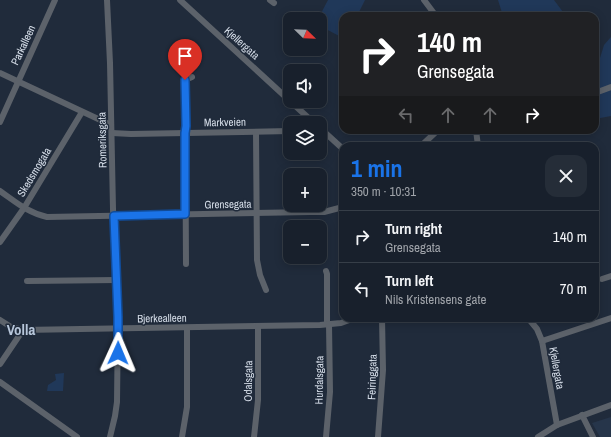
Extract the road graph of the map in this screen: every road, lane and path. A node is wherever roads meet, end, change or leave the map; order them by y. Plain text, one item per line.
1 (55, 0) edge
2 (107, 0) edge
3 (180, 0) edge
4 (424, 0) edge
5 (433, 12) edge
6 (0, 73) edge
7 (192, 77) dead end
8 (17, 81) junction
9 (611, 87) edge
10 (599, 92) edge
11 (283, 95) edge
12 (298, 108) edge
13 (82, 112) junction
14 (306, 116) edge
15 (0, 122) edge
16 (111, 125) junction
17 (283, 131) edge
18 (256, 132) junction
19 (112, 133) junction
20 (185, 133) junction
21 (327, 134) edge
22 (434, 134) edge
23 (425, 142) edge
24 (339, 145) edge
25 (0, 191) edge
26 (24, 208) junction
27 (339, 208) edge
28 (256, 213) junction
29 (185, 214) junction
30 (114, 216) junction
31 (0, 242) edge
32 (186, 264) dead end
33 (326, 271) dead end
34 (611, 276) edge
35 (602, 279) dead end
36 (117, 280) junction
37 (27, 281) dead end
38 (266, 290) dead end
39 (611, 318) edge
40 (0, 320) edge
41 (341, 322) edge
42 (382, 322) edge
43 (531, 322) edge
44 (328, 324) junction
45 (258, 326) junction
46 (118, 328) junction
47 (187, 328) junction
48 (23, 330) junction
49 (542, 341) junction
50 (0, 364) edge
51 (0, 382) edge
52 (611, 405) edge
53 (582, 415) junction
54 (557, 425) junction
55 (77, 437) edge
56 (110, 437) edge
57 (182, 437) edge
58 (254, 437) edge
59 (326, 437) edge
60 (378, 437) edge
61 (538, 437) edge
62 (593, 437) edge

1 - 8 street, Parkalleen
2 - 16 street, Romeriksgata
3 - 11 street, Kjellergata
4 - 5 street
6 - 8 street
7 - 20 street
8 - 13 street
8 - 15 street, Parkalleen
9 - 10 street
12 - 14 street, Kjellergata
13 - 16 street
13 - 26 street, Skedsmogata
16 - 19 street, Romeriksgata
17 - 18 street, Markveien
18 - 20 street, Markveien
18 - 28 street
19 - 20 street, Markveien
19 - 30 street, Romeriksgata
20 - 29 street
21 - 24 street
22 - 23 street
25 - 26 street, Grensegata
26 - 30 street, Grensegata
26 - 31 street, Skedsmogata
27 - 28 street, Grensegata
28 - 29 street, Grensegata
28 - 38 street
29 - 30 street, Grensegata
29 - 32 street
30 - 36 street, Romeriksgata
33 - 44 street
34 - 35 street
36 - 37 street
36 - 46 street, Romeriksgata
39 - 49 street
40 - 48 street, Bjerkealleen
41 - 44 street, Bjerkealleen
42 - 60 street, Feiringgata
43 - 49 street, Kjellergata
44 - 45 street, Bjerkealleen
44 - 59 street, Hurdalsgata
45 - 47 street, Bjerkealleen
45 - 58 street, Odalsgata
46 - 47 street, Bjerkealleen
46 - 48 street, Bjerkealleen
46 - 56 street, Romeriksgata
47 - 57 street
48 - 50 street
49 - 54 street, Kjellergata
51 - 55 street
52 - 53 street
53 - 54 street
53 - 62 street
54 - 61 street

